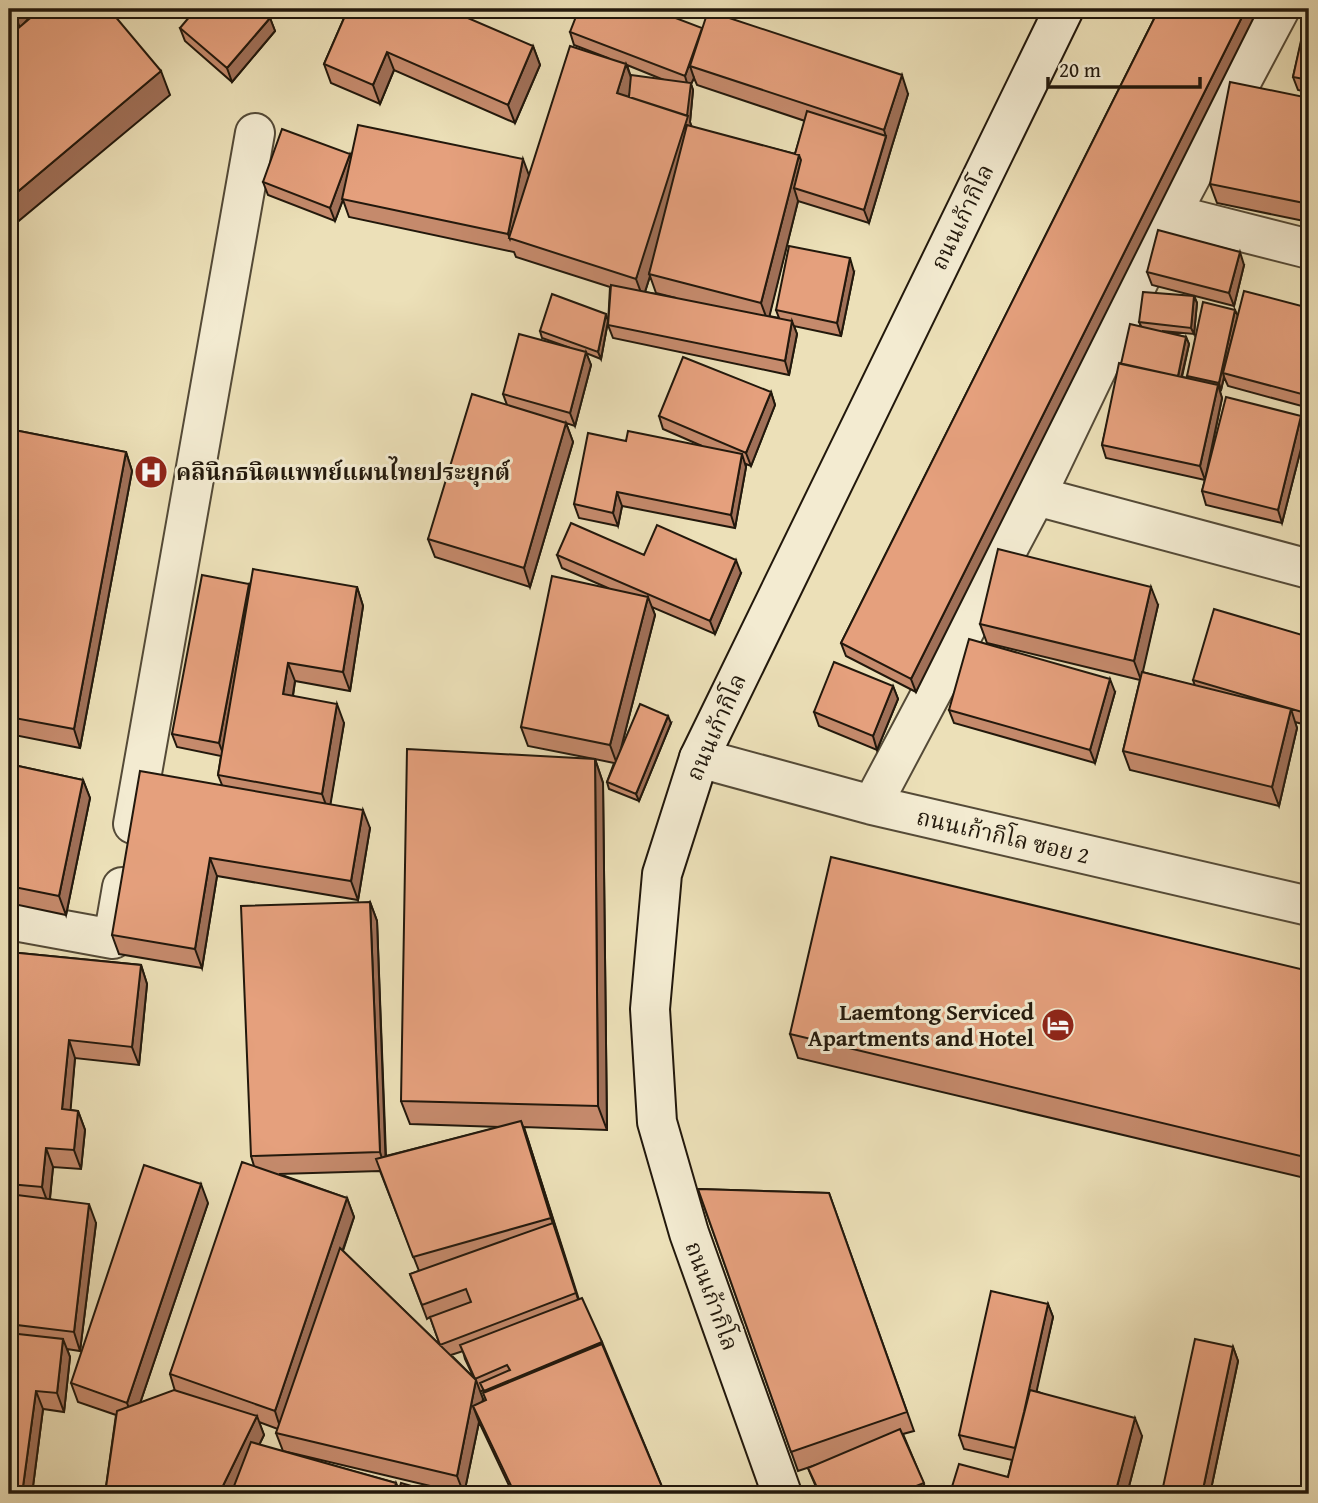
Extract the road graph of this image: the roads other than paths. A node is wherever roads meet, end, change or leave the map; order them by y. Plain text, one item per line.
1 (1064, 9) edge
2 (1280, 9) edge
3 (255, 133) dead end
4 (1171, 214) junction
5 (1309, 249) edge
6 (1036, 496) junction
7 (1309, 569) edge
8 (699, 758) junction
9 (872, 805) junction
10 (1309, 906) edge
11 (9, 920) edge
12 (782, 1494) edge

1 - 8 street, ถนนเก้ากิโล
2 - 4 street
3 - 11 street
4 - 5 street
4 - 6 street
6 - 7 street
6 - 9 street
8 - 9 street, ถนนเก้ากิโล ซอย 2
8 - 12 street, ถนนเก้ากิโล
9 - 10 street, ถนนเก้ากิโล ซอย 2

